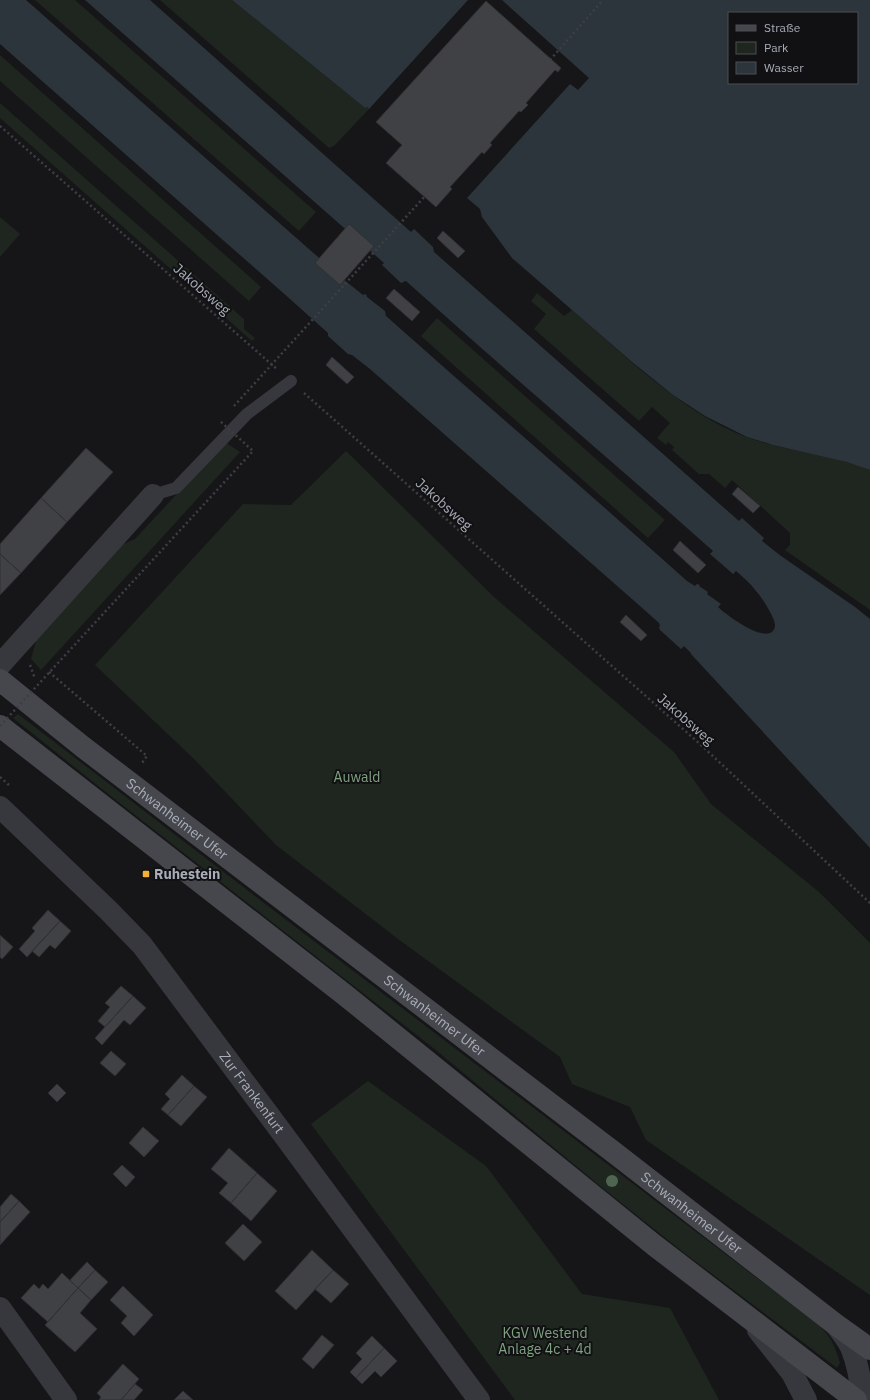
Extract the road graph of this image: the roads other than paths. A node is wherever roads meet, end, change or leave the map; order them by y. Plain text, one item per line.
1 (291, 381) road end
2 (153, 495) joint
3 (0, 665) edge
4 (0, 680) edge
5 (0, 726) edge
6 (0, 807) edge
7 (0, 1308) edge
8 (746, 1317) junction
9 (835, 1324) junction
10 (870, 1349) edge
11 (856, 1395) edge
12 (66, 1400) edge
13 (479, 1400) edge
14 (806, 1400) edge

1 - 2 lane
2 - 3 street
4 - 9 main road, Schwanheimer Ufer
5 - 8 main road
6 - 13 street, Zur Frankenfurt
7 - 12 street
8 - 11 main road
8 - 14 street
9 - 10 main road, Schwanheimer Ufer
9 - 11 street

